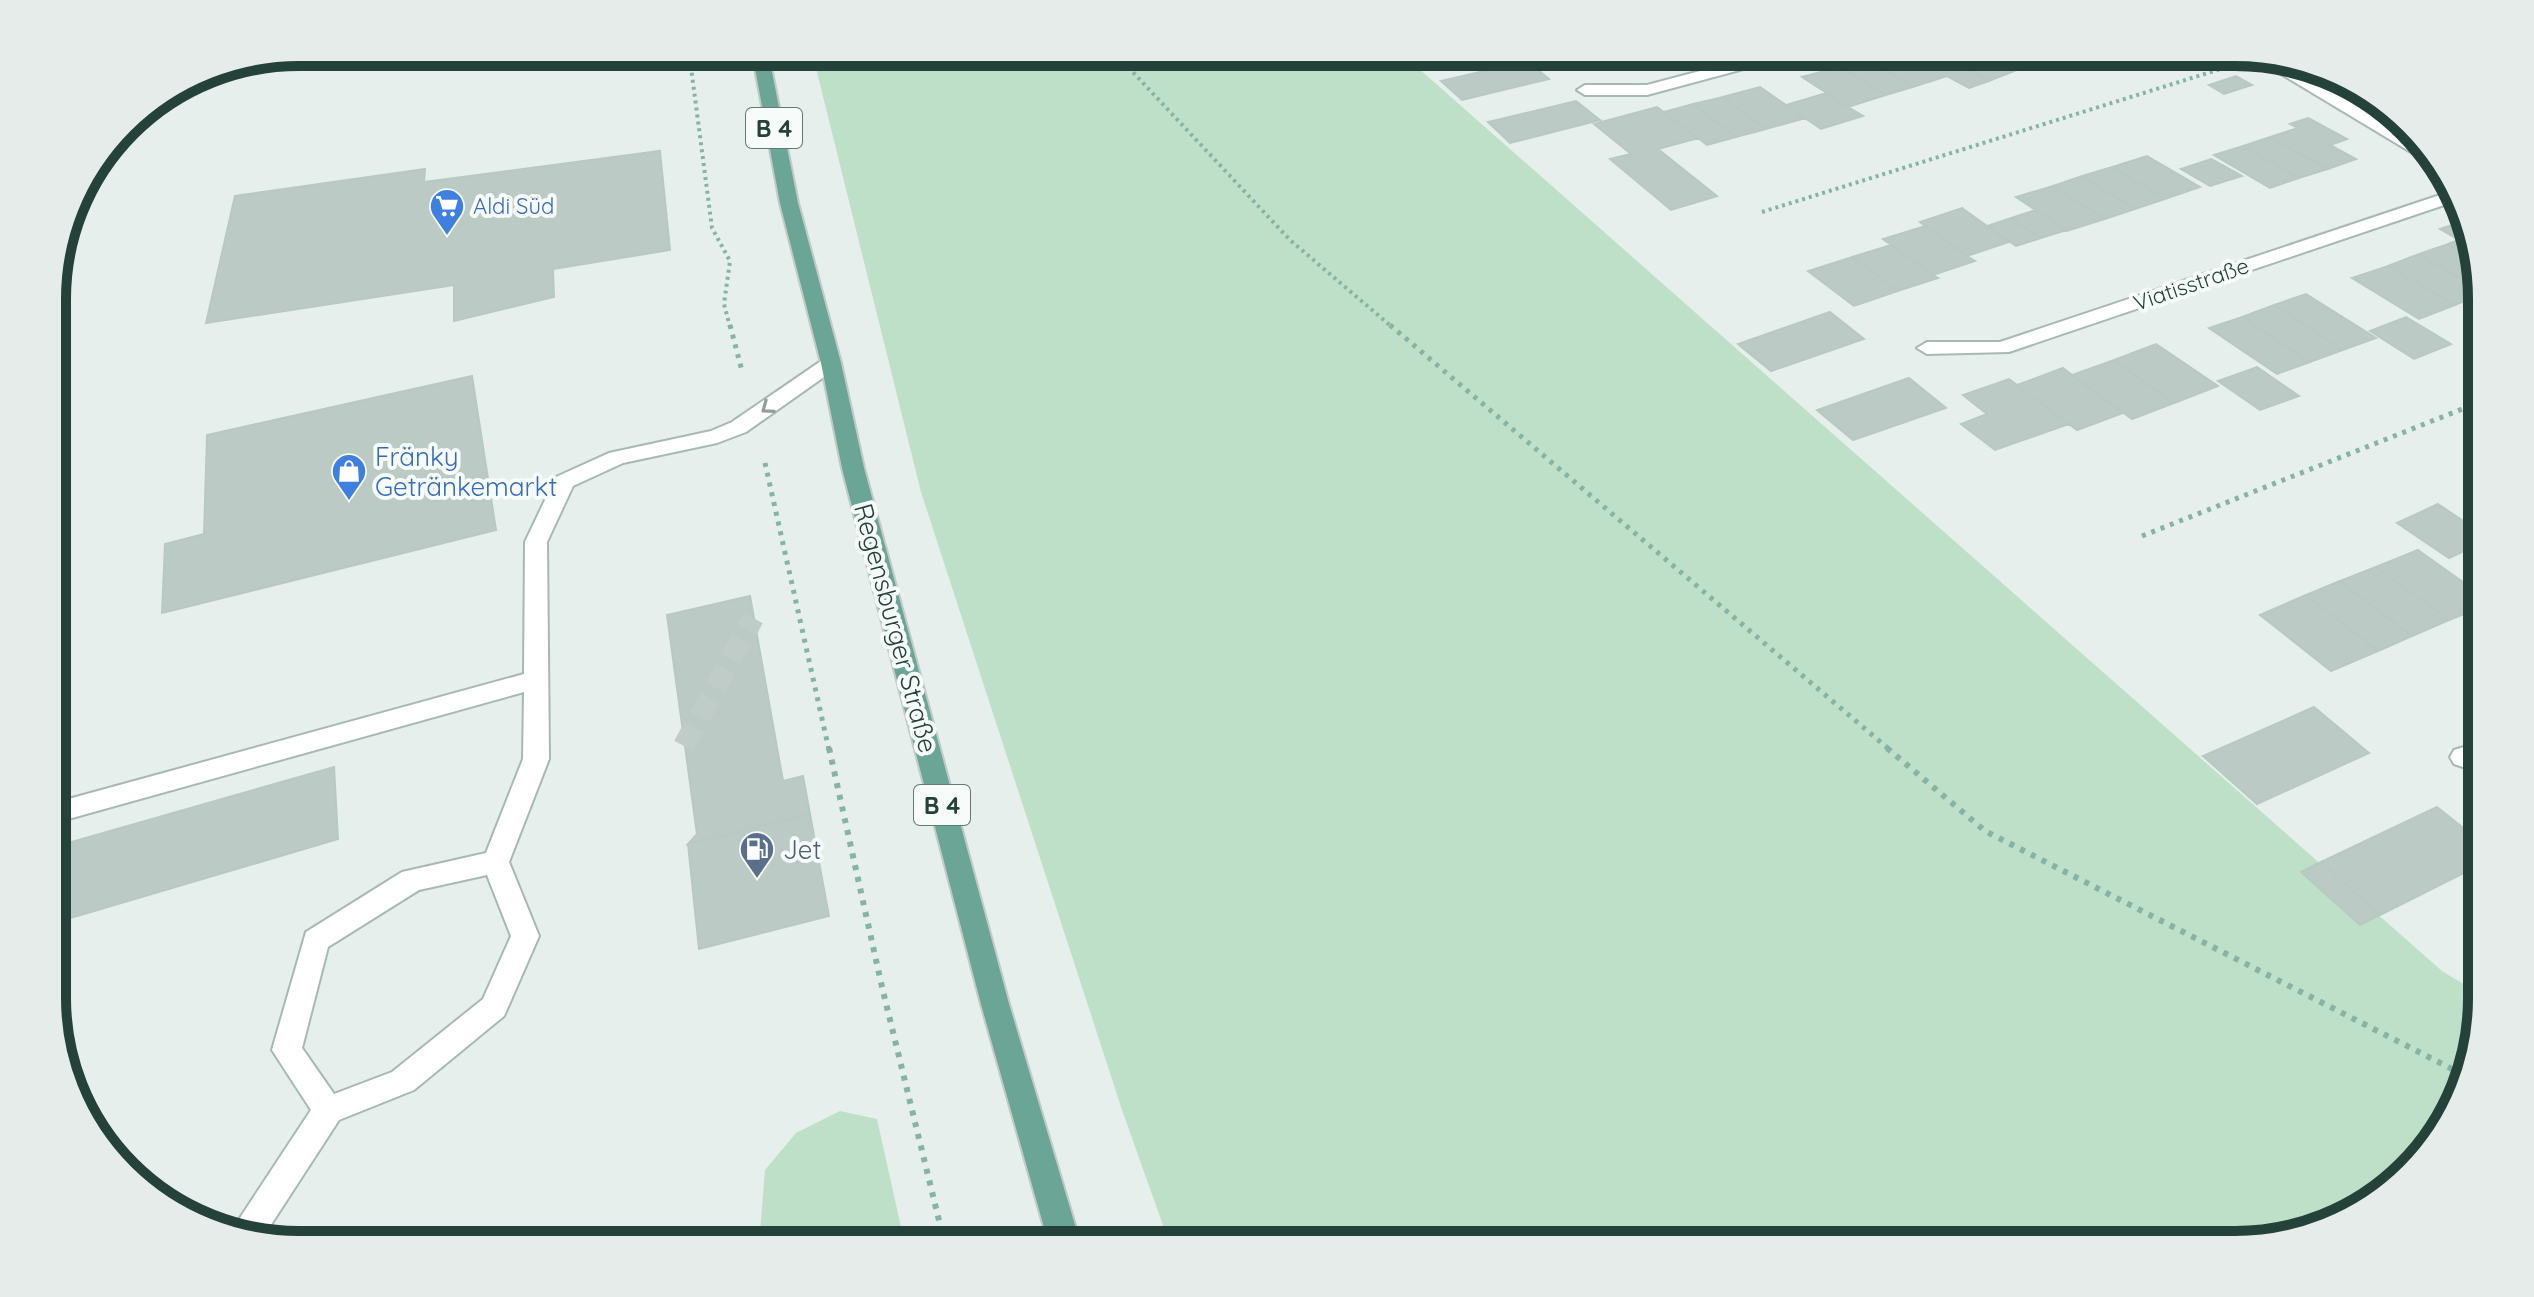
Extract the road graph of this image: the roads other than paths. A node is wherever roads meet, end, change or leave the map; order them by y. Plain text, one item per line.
1 (763, 66) edge
2 (1737, 66) edge
3 (2290, 73) edge
4 (1585, 90) dead end
5 (2408, 143) edge
6 (2445, 199) edge
7 (1927, 348) dead end
8 (831, 363) junction
9 (536, 680) junction
10 (66, 810) edge
11 (496, 862) junction
12 (328, 1110) junction
13 (251, 1226) edge
14 (1061, 1231) edge

1 - 8 main road, Regensburger Straße / B 4
2 - 4 street
3 - 5 street
6 - 7 street, Viatisstraße
8 -> 9 street
8 - 14 main road, Regensburger Straße / B 4
9 - 10 street
9 - 11 street
11 - 12 street
11 - 12 street
12 - 13 street

